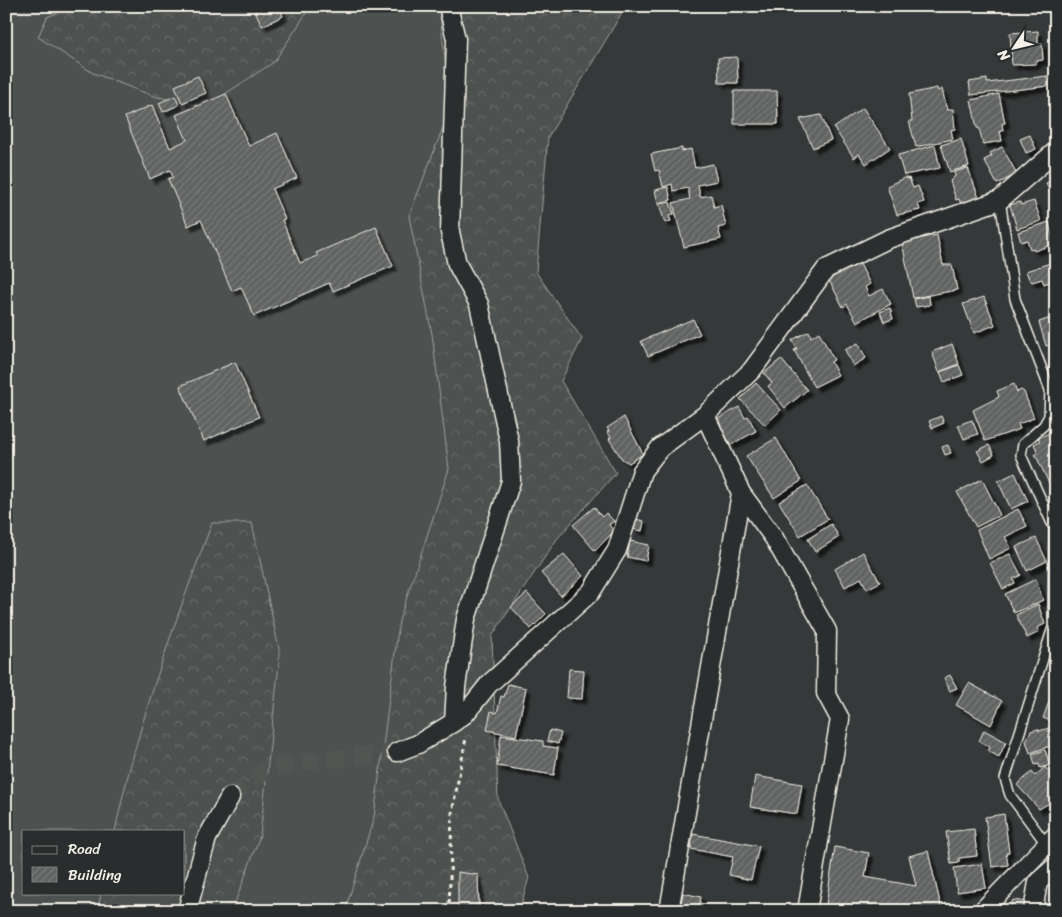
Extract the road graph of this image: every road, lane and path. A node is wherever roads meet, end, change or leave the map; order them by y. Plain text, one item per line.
1 (448, 6) edge
2 (1056, 151) edge
3 (1000, 200) junction
4 (705, 415) junction
5 (741, 494) junction
6 (459, 718) junction
7 (397, 752) tunnel mouth
8 (230, 796) tunnel mouth
9 (1053, 847) edge
10 (1056, 866) edge
11 (187, 911) edge
12 (449, 911) edge
13 (669, 911) edge
14 (807, 911) edge
15 (982, 911) edge
16 (1033, 911) edge

1 - 6 street
2 - 3 street
3 - 4 street
3 - 9 lane
4 - 5 street
4 - 6 street
5 - 13 street
5 - 14 street
6 - 7 street
6 - 12 path
8 - 11 street
9 - 15 street
10 - 16 street

